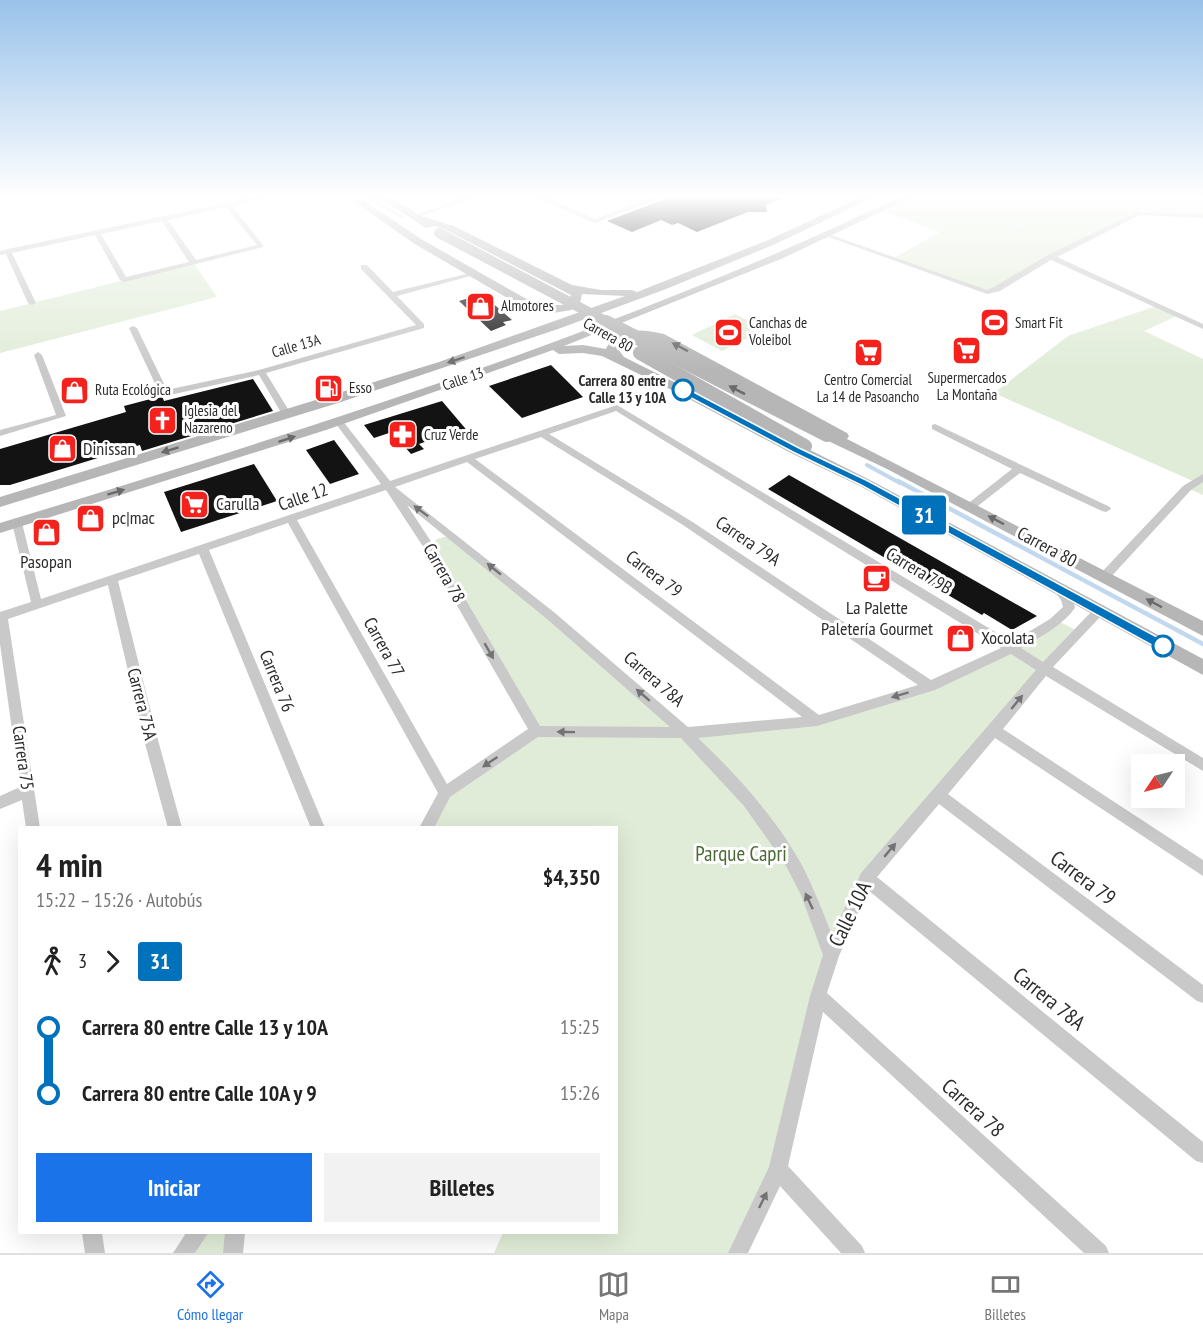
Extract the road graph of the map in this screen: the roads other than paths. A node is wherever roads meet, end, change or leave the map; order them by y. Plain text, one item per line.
1 (5, 253) edge
2 (109, 253) edge
3 (188, 253) edge
4 (232, 253) edge
5 (439, 253) edge
6 (466, 253) edge
7 (470, 253) edge
8 (501, 253) edge
9 (744, 253) edge
10 (786, 253) edge
11 (878, 253) edge
12 (1058, 253) edge
13 (1051, 257) junction
14 (194, 263) junction
15 (364, 267) dead end
16 (474, 274) junction
17 (569, 288) junction
18 (657, 289) junction
19 (392, 295) junction
20 (670, 301) junction
21 (32, 303) dead end
22 (526, 305) junction
23 (1200, 323) edge
24 (133, 328) dead end
25 (660, 337) junction
26 (512, 342) junction
27 (38, 355) dead end
28 (618, 358) junction
29 (519, 360) junction
30 (261, 372) junction
31 (616, 408) joint
32 (286, 414) junction
33 (339, 422) junction
34 (935, 427) dead end
35 (0, 433) edge
36 (541, 433) junction
37 (467, 458) junction
38 (892, 466) junction
39 (1019, 469) junction
40 (1203, 477) edge
41 (865, 483) junction
42 (388, 486) junction
43 (0, 501) edge
44 (970, 507) junction
45 (1106, 509) dead end
46 (291, 519) junction
47 (17, 523) junction
48 (0, 528) edge
49 (203, 549) junction
50 (1104, 577) junction
51 (112, 579) junction
52 (1057, 588) junction
53 (37, 604) junction
54 (1102, 613) junction
55 (1, 616) edge
56 (1203, 629) edge
57 (1012, 648) junction
58 (1203, 668) edge
59 (1044, 669) junction
60 (930, 686) junction
61 (817, 722) junction
62 (994, 730) junction
63 (536, 731) junction
64 (687, 733) junction
65 (1203, 765) edge
66 (27, 791) junction
67 (445, 793) junction
68 (937, 794) junction
69 (0, 803) edge
70 (33, 826) edge
71 (175, 826) edge
72 (317, 826) edge
73 (427, 826) edge
74 (1203, 869) edge
75 (866, 878) junction
76 (831, 955) junction
77 (1203, 995) edge
78 (818, 996) junction
79 (1203, 1154) edge
80 (778, 1169) junction
81 (92, 1234) edge
82 (197, 1234) edge
83 (235, 1234) edge
84 (94, 1253) edge
85 (183, 1253) edge
86 (233, 1253) edge
87 (738, 1253) edge
88 (855, 1253) edge
89 (1099, 1253) edge

1 - 21 street
2 - 14 street
3 - 14 street
4 - 14 street
5 - 16 main road
6 - 41 main road, Carrera 80, bridge
38 -> 7 main road, Carrera 80, bridge
8 - 17 main road
9 - 18 main road, Calle 13
10 - 20 main road, Calle 13
11 - 13 street
12 - 13 street
13 - 23 street
15 - 19 street
16 - 19 street
16 - 22 main road
17 - 18 main road
17 - 22 main road
18 - 26 main road, Calle 13
19 - 30 street, Calle 13A
20 - 25 main road
20 - 29 main road, Calle 13
22 - 26 main road
24 - 30 street, Calle 13A
25 - 28 main road
38 -> 25 main road, Carrera 80
26 -> 32 main road, Calle 13
27 - 35 street
28 - 29 main road, Carrera 80
28 - 41 main road, Carrera 80
29 - 33 main road, Calle 13
30 - 32 street
31 - 36 street, Calle 12
31 - 57 street, Carrera 79B
32 -> 43 main road, Calle 13
33 - 42 street, Carrera 78
47 -> 33 main road, Calle 13
34 - 39 street
36 - 37 street, Calle 12
36 - 60 street, Carrera 79A
37 - 42 street, Calle 12
37 - 61 street, Carrera 79
38 - 44 main road, Carrera 80
39 - 44 street
39 - 45 street
40 - 50 street
41 - 52 main road, Carrera 80
42 - 46 street, Calle 12
42 -> 63 street, Carrera 78
64 -> 42 street, Carrera 78A
50 -> 44 main road, Carrera 80
46 - 49 street, Calle 12
46 - 67 street, Carrera 77
47 - 48 main road, Calle 13
47 - 53 street
49 - 51 street, Calle 12
49 - 72 street, Carrera 76
56 -> 50 main road, Carrera 80
51 - 53 street, Calle 12
51 - 71 street, Carrera 75A
52 - 54 main road, Carrera 80
52 - 57 street
53 - 55 street, Calle 12
54 - 58 main road, Carrera 80
54 - 59 street, Calle 10A
55 - 66 street, Carrera 75
57 - 59 street, Carrera 79B
57 - 60 street
62 -> 59 street, Calle 10A
59 - 65 street, Carrera 79B
60 -> 61 street
61 - 64 street
62 - 68 street, Calle 10A
62 - 74 street
64 -> 63 street
63 -> 67 street
76 -> 64 street, Carrera 78A
66 - 69 street
66 - 70 street, Carrera 75
67 - 73 street
75 -> 68 street, Calle 10A
68 - 77 street, Carrera 79
75 - 76 street, Calle 10A
75 - 79 street, Carrera 78A
76 - 78 street, Calle 10A
78 - 80 street, Calle 10A
78 - 89 street, Carrera 78
87 -> 80 street, Calle 10A
80 - 88 street
81 - 84 street
82 - 85 street
83 - 86 street

